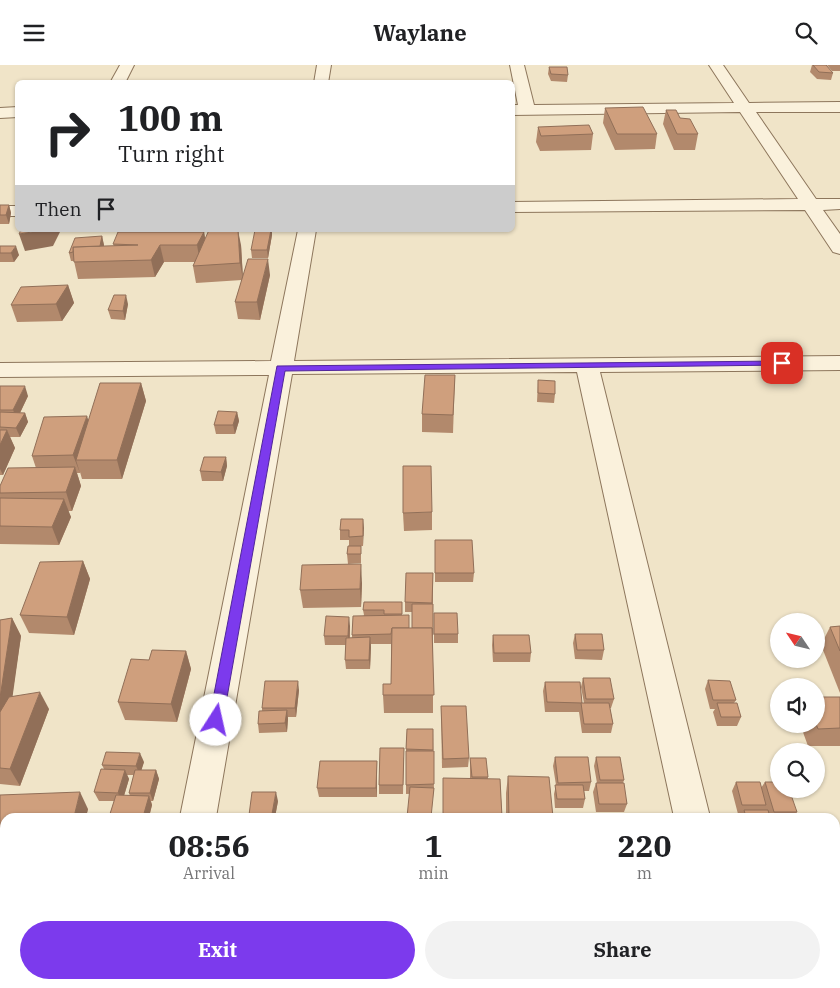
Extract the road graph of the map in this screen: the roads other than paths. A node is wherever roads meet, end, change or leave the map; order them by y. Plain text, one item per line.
1 (127, 65) edge
2 (324, 65) edge
3 (517, 65) edge
4 (716, 65) edge
5 (119, 80) edge
6 (322, 80) edge
7 (743, 107) junction
8 (840, 107) edge
9 (520, 110) edge
10 (15, 112) edge
11 (0, 113) edge
12 (809, 204) junction
13 (840, 204) edge
14 (515, 207) edge
15 (0, 211) edge
16 (15, 211) edge
17 (307, 232) edge
18 (840, 248) edge
19 (840, 363) edge
20 (587, 364) junction
21 (280, 368) junction
22 (0, 369) edge
23 (199, 813) edge
24 (691, 813) edge

1 - 5 street
2 - 6 street
3 - 9 street
4 - 7 street
7 - 8 street
7 - 9 street
7 - 12 street
10 - 11 street
12 - 13 street
12 - 14 street
12 - 18 street
15 - 16 street
17 - 21 street
19 - 20 street
20 - 21 street
20 - 24 street
21 - 22 street
21 - 23 street

